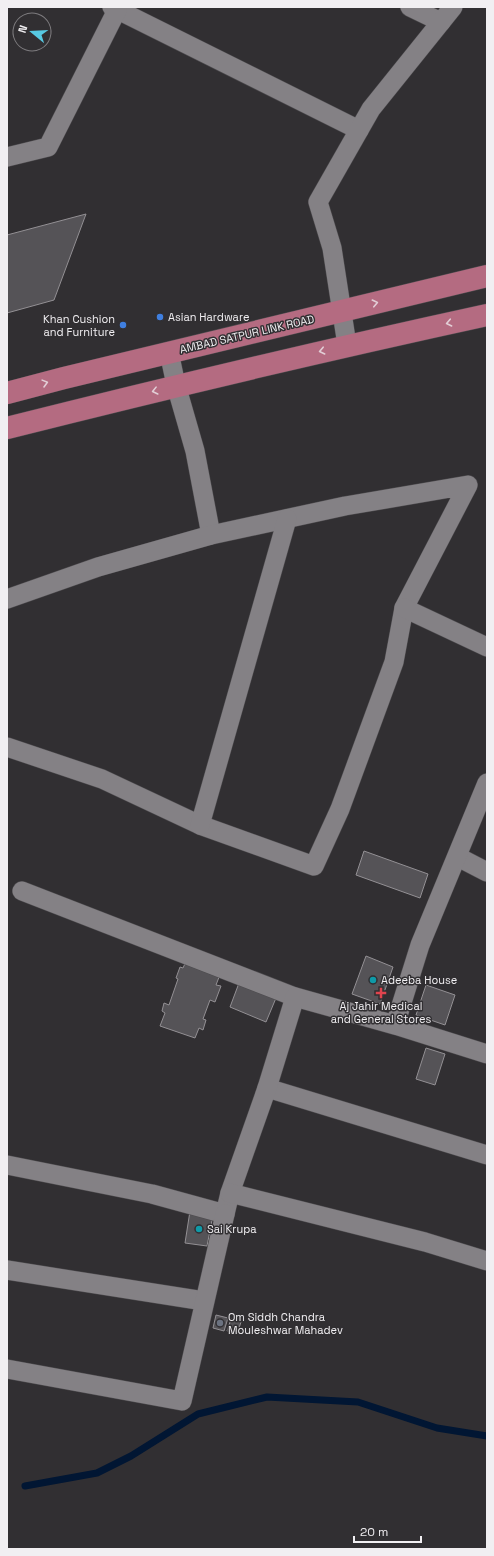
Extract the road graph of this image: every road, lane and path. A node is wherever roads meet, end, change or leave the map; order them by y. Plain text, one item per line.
1 (410, 7) edge
2 (453, 7) edge
3 (115, 8) edge
4 (441, 22) junction
5 (360, 130) junction
6 (7, 157) edge
7 (487, 276) edge
8 (342, 311) junction
9 (487, 315) edge
10 (347, 345) junction
11 (169, 352) junction
12 (176, 385) junction
13 (7, 393) edge
14 (7, 428) edge
15 (287, 519) junction
16 (210, 535) junction
17 (7, 599) edge
18 (404, 608) junction
19 (487, 647) edge
20 (7, 747) edge
21 (487, 783) edge
22 (200, 825) junction
23 (458, 857) junction
24 (487, 872) edge
25 (22, 891) dead end
26 (295, 997) junction
27 (395, 1025) junction
28 (487, 1054) edge
29 (267, 1088) junction
30 (487, 1155) edge
31 (7, 1164) edge
32 (230, 1193) junction
33 (225, 1214) junction
34 (487, 1261) edge
35 (7, 1270) edge
36 (204, 1301) junction
37 (7, 1369) edge

1 - 4 street
2 - 4 street
3 - 5 street
3 - 6 street
4 - 5 street
5 - 8 street
8 -> 7 main road, AMBAD SATPUR LINK ROAD
8 - 10 street
8 - 11 main road, AMBAD SATPUR LINK ROAD
9 -> 10 main road
10 -> 12 main road
11 - 12 street
13 -> 11 main road, AMBAD SATPUR LINK ROAD
12 -> 14 main road
12 - 16 street
15 - 16 street
15 - 18 street
15 - 22 street
16 - 17 street
18 - 19 street
18 - 22 street
20 - 22 street
21 - 23 street
23 - 24 street
23 - 27 street
25 - 26 street
26 - 27 street
26 - 29 street
27 - 28 street
29 - 30 street
29 - 32 street
31 - 33 street
32 - 33 street
32 - 34 street
33 - 36 street
35 - 36 street
36 - 37 street

